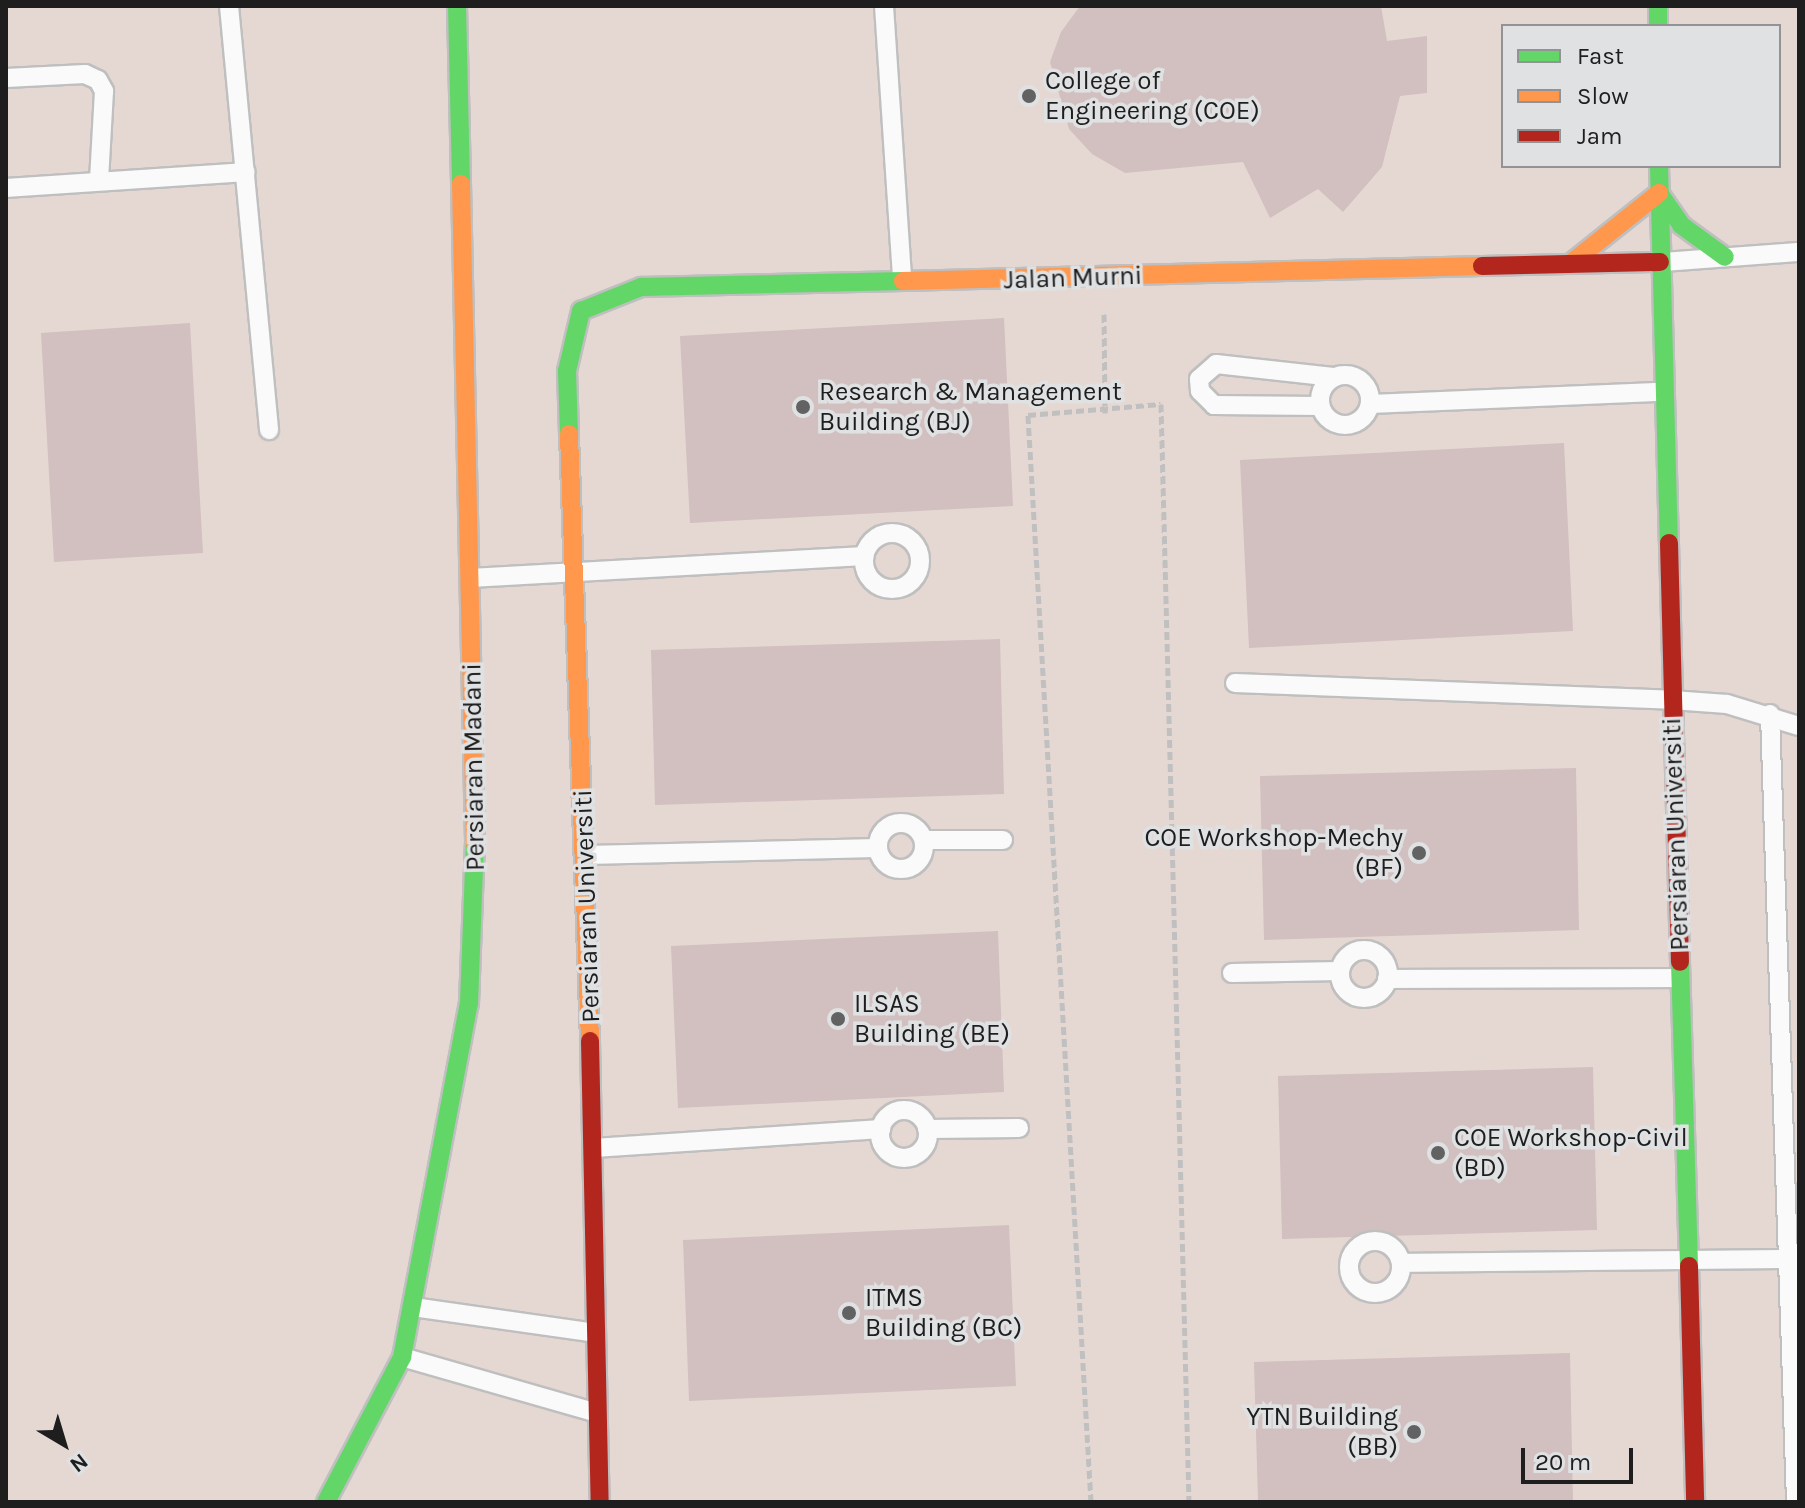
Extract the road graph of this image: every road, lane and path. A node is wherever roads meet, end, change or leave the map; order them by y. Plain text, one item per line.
1 (229, 6) edge
2 (457, 6) edge
3 (884, 6) edge
4 (6, 78) edge
5 (1659, 168) edge
6 (245, 172) junction
7 (99, 181) junction
8 (6, 188) edge
9 (1659, 193) junction
10 (1799, 252) edge
11 (1725, 257) junction
12 (1660, 262) junction
13 (1570, 264) junction
14 (1104, 277) junction
15 (902, 283) junction
16 (581, 311) joint
17 (1333, 377) junction
18 (1662, 392) junction
19 (1370, 404) junction
20 (1320, 406) junction
21 (1105, 413) junction
22 (269, 430) dead end
23 (864, 556) dead end
24 (575, 572) junction
25 (470, 578) junction
26 (1235, 683) dead end
27 (1672, 700) junction
28 (1770, 714) junction
29 (1799, 726) edge
30 (924, 840) junction
31 (1003, 840) dead end
32 (878, 848) junction
33 (586, 855) junction
34 (1340, 971) junction
35 (1232, 973) dead end
36 (1680, 978) junction
37 (1387, 979) junction
38 (1019, 1128) dead end
39 (881, 1129) junction
40 (927, 1129) junction
41 (594, 1148) junction
42 (1795, 1259) edge
43 (1401, 1263) dead end
44 (1688, 1265) junction
45 (413, 1307) junction
46 (595, 1333) junction
47 (402, 1357) junction
48 (594, 1412) junction
49 (326, 1502) edge
50 (600, 1502) edge
51 (1091, 1502) edge
52 (1189, 1502) edge
53 (1695, 1502) edge
54 (1796, 1502) edge

1 - 6 lane
2 - 25 street, Persiaran Madani
3 - 15 lane
4 - 7 lane
5 - 9 street, Persiaran Universiti
6 - 7 lane
6 - 22 lane
7 - 8 lane
9 - 11 street
9 - 12 street, Persiaran Universiti
9 - 13 street
10 - 11 lane
11 - 12 lane
12 - 13 street, Jalan Murni
12 - 18 street, Persiaran Universiti
13 - 14 street, Jalan Murni
14 - 15 street, Jalan Murni
14 - 21 path
15 - 16 street, Jalan Murni
16 - 24 street, Persiaran Universiti
17 - 19 lane
17 - 20 lane
17 - 20 lane
18 - 19 lane
18 - 27 street, Persiaran Universiti
19 - 20 lane
21 - 51 path
21 - 52 path
23 - 24 lane
24 - 25 lane
24 - 33 street, Persiaran Universiti
25 - 45 street, Persiaran Madani
26 - 27 lane
27 - 28 lane
27 - 36 street, Persiaran Universiti
28 - 29 lane
28 - 42 lane
30 - 31 lane
30 - 32 lane
30 - 32 lane
32 - 33 lane
33 - 41 street, Persiaran Universiti
34 - 35 lane
34 - 37 lane
34 - 37 lane
36 - 37 lane
36 - 44 street, Persiaran Universiti
38 - 40 lane
39 - 40 lane
39 - 40 lane
39 - 41 lane
41 - 46 street, Persiaran Universiti
42 - 44 lane
42 - 54 lane
43 - 44 lane
44 - 53 street, Persiaran Universiti
45 - 46 lane
45 - 47 street, Persiaran Madani
46 - 48 street, Persiaran Universiti
47 - 48 lane
47 - 49 street, Persiaran Madani
48 - 50 street, Persiaran Universiti

